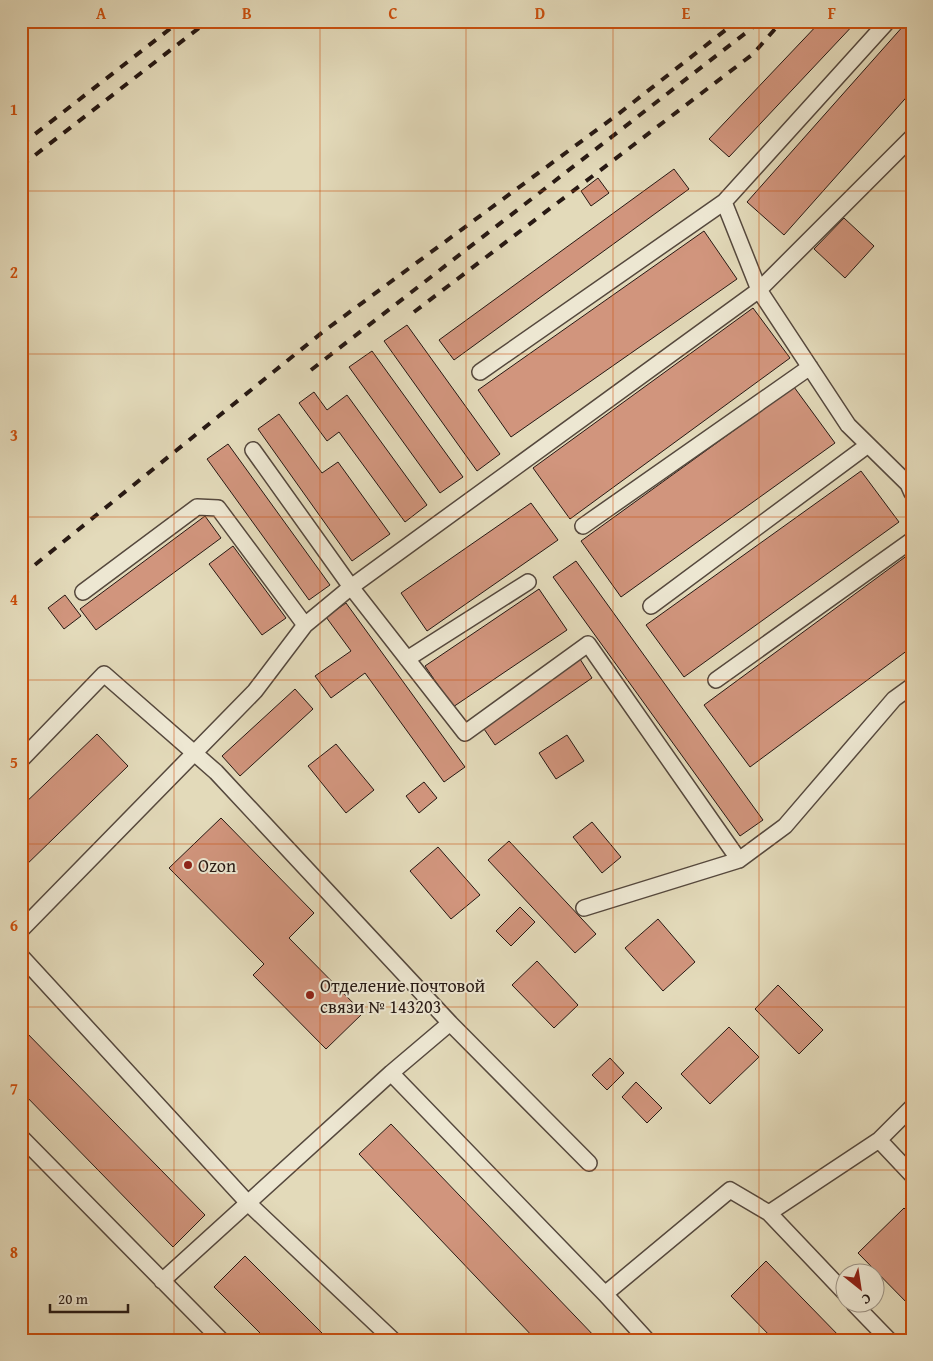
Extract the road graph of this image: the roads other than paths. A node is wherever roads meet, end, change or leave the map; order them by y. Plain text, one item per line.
1 (888, 21) edge
2 (912, 137) edge
3 (724, 202) junction
4 (759, 290) junction
5 (810, 366) junction
6 (480, 372) dead end
7 (868, 445) junction
8 (253, 450) dead end
9 (912, 492) edge
10 (583, 526) dead end
11 (912, 540) edge
12 (528, 582) dead end
13 (351, 587) junction
14 (83, 592) dead end
15 (651, 606) dead end
16 (305, 625) junction
17 (407, 659) junction
18 (716, 680) dead end
19 (912, 686) edge
20 (192, 753) junction
21 (21, 760) edge
22 (739, 860) junction
23 (584, 908) dead end
24 (21, 930) edge
25 (21, 956) edge
26 (450, 1023) junction
27 (391, 1073) junction
28 (912, 1107) edge
29 (21, 1137) edge
30 (879, 1140) junction
31 (588, 1163) dead end
32 (912, 1175) edge
33 (248, 1203) junction
34 (769, 1213) junction
35 (162, 1281) junction
36 (836, 1283) edge
37 (606, 1294) junction
38 (863, 1314) edge
39 (222, 1340) edge
40 (393, 1340) edge
41 (646, 1340) edge
42 (888, 1340) edge

1 - 3 lane
2 - 4 lane
3 - 4 lane
3 - 6 lane
4 - 5 lane
4 - 13 lane
5 - 7 lane
5 - 10 lane
7 - 9 lane
7 - 15 lane
8 - 13 lane
11 - 18 lane
12 - 17 lane
13 - 16 lane
13 - 17 lane
14 - 16 lane
16 - 20 lane
17 - 22 lane
19 - 22 lane
20 - 21 lane
20 - 24 lane
20 - 26 lane
22 - 23 lane
25 - 33 lane
26 - 27 lane
26 - 31 lane
27 - 33 lane
27 - 37 lane
28 - 30 lane
29 - 35 lane
30 - 32 lane
30 - 34 lane
33 - 35 lane
33 - 40 lane
34 - 36 lane
34 - 37 lane
35 - 39 lane
37 - 41 lane
38 - 42 lane

